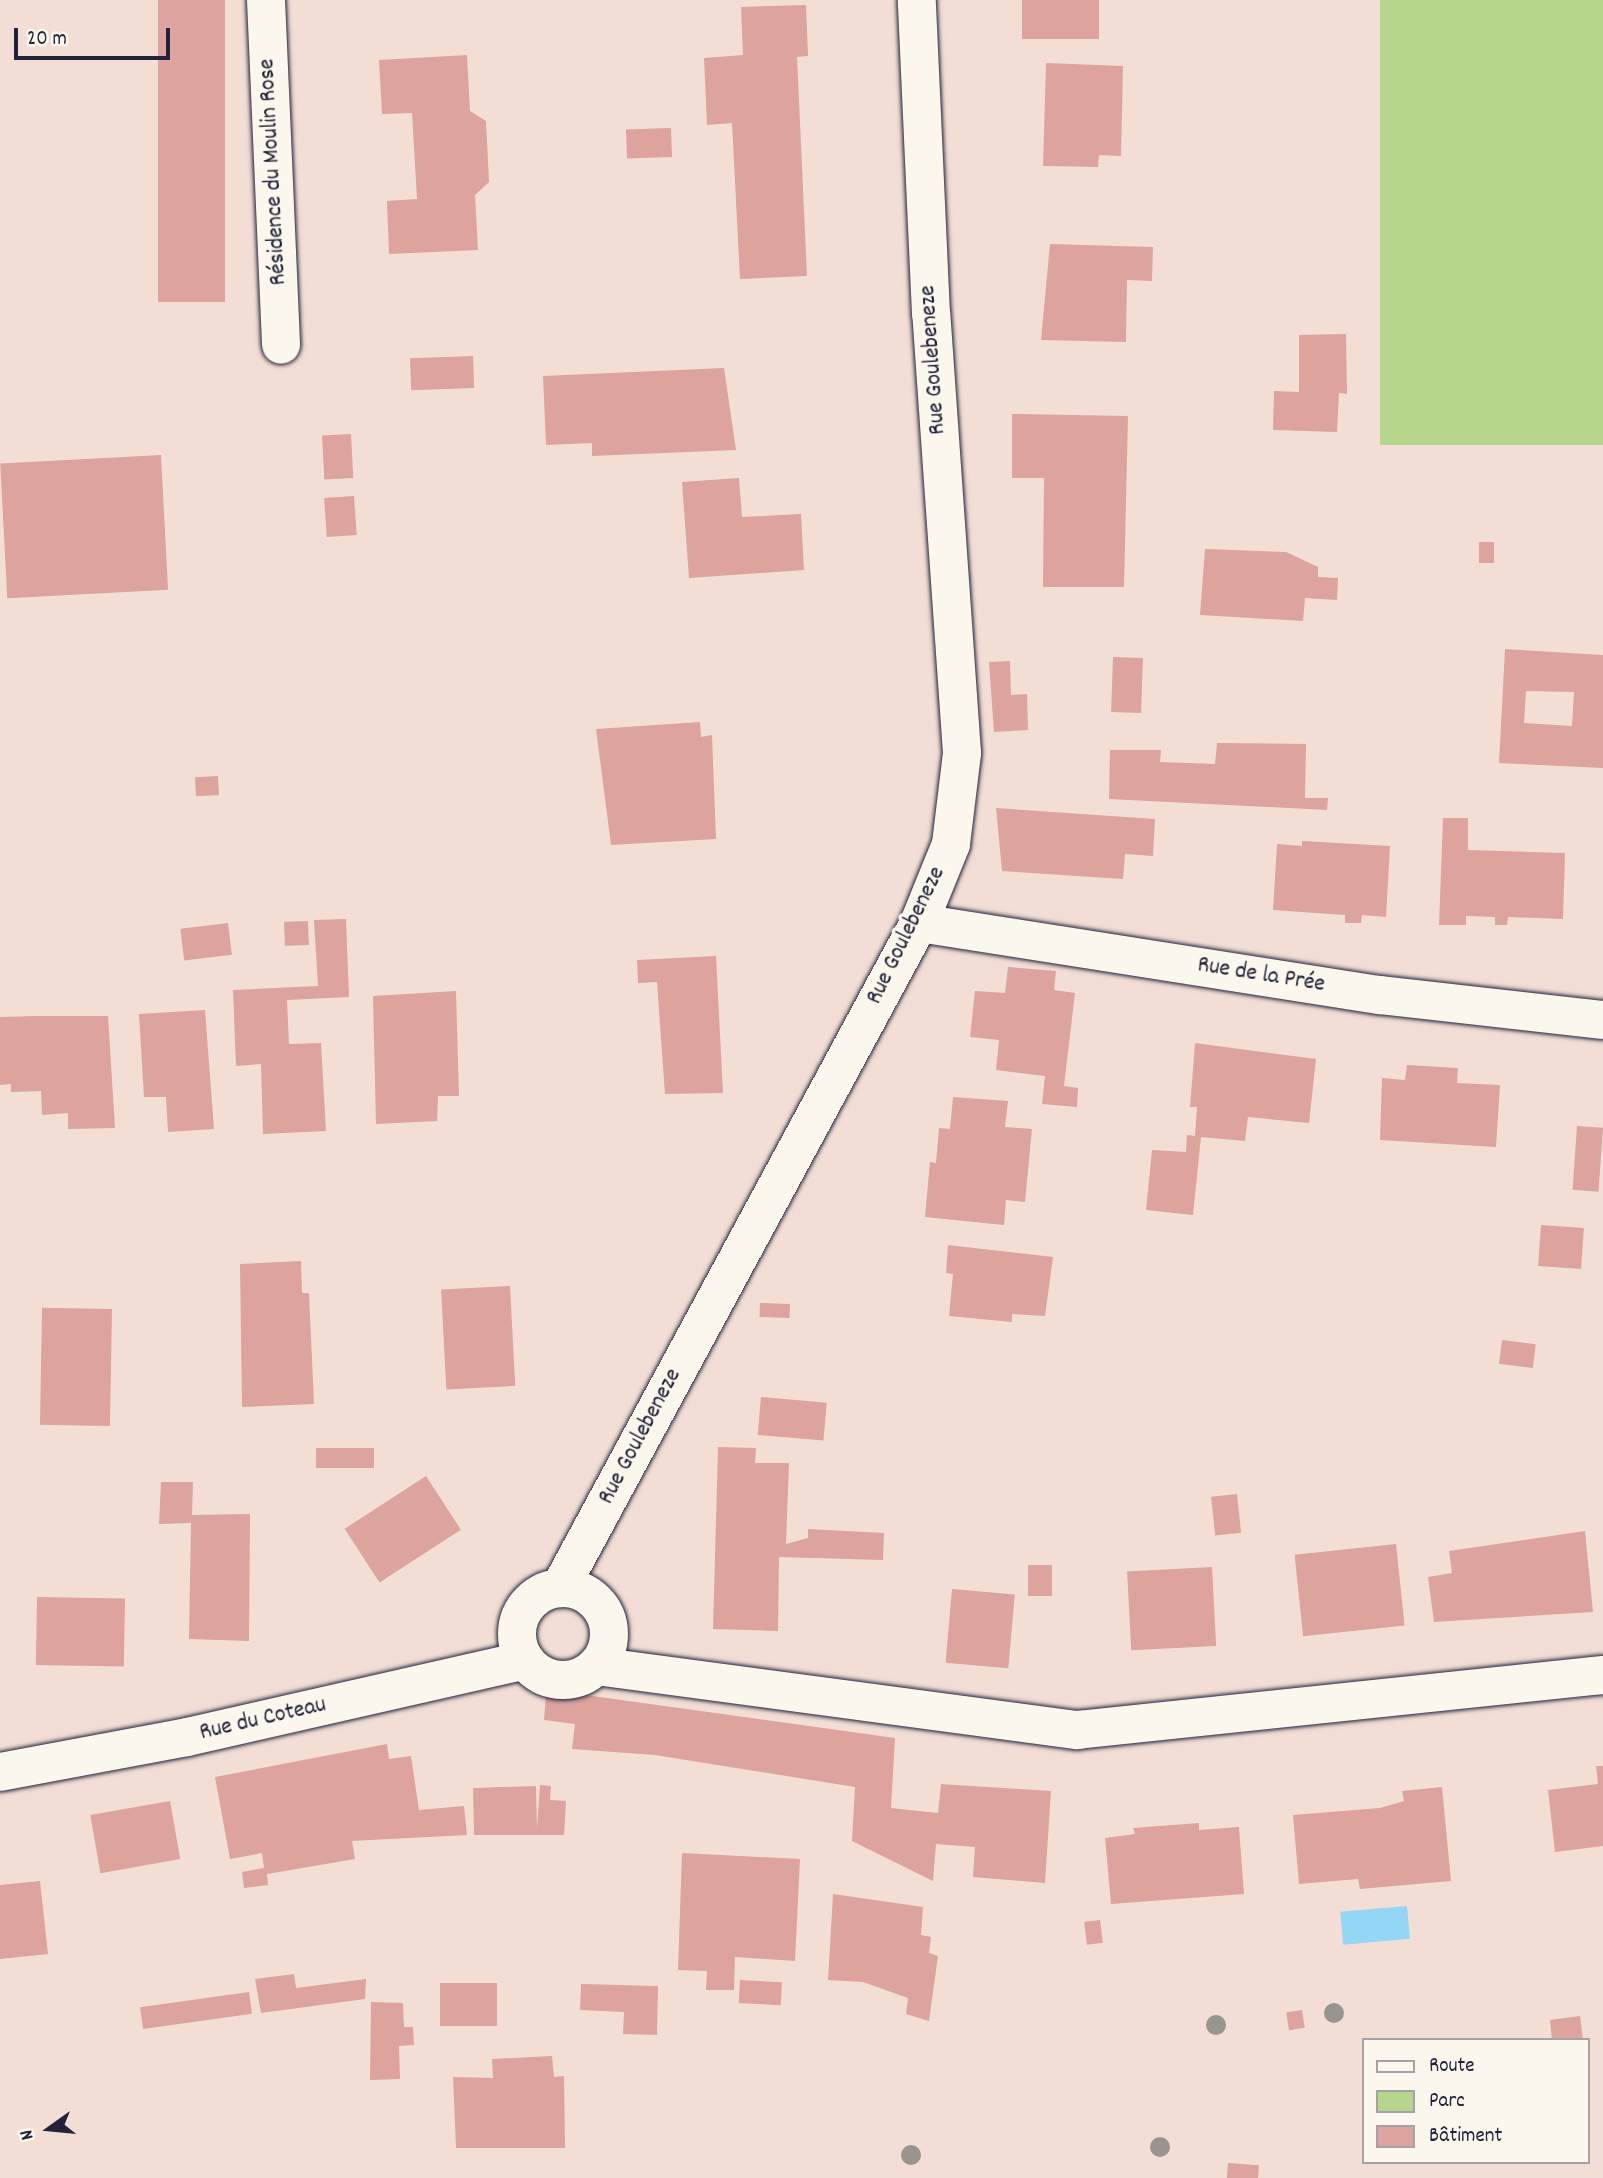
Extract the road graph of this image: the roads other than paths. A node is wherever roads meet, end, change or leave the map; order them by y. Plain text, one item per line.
1 (266, 0) edge
2 (917, 0) edge
3 (281, 345) dead end
4 (919, 923) junction
5 (1603, 1020) edge
6 (560, 1588) junction
7 (525, 1660) junction
8 (596, 1667) junction
9 (1603, 1675) edge
10 (0, 1772) edge

1 - 3 street, Résidence du Moulin Rose
2 - 4 street, Rue Goulebeneze
4 - 5 street, Rue de la Prée
4 - 6 street, Rue Goulebeneze
6 - 7 street
6 - 8 street
7 - 8 street
7 - 10 street, Rue du Coteau
8 - 9 street

